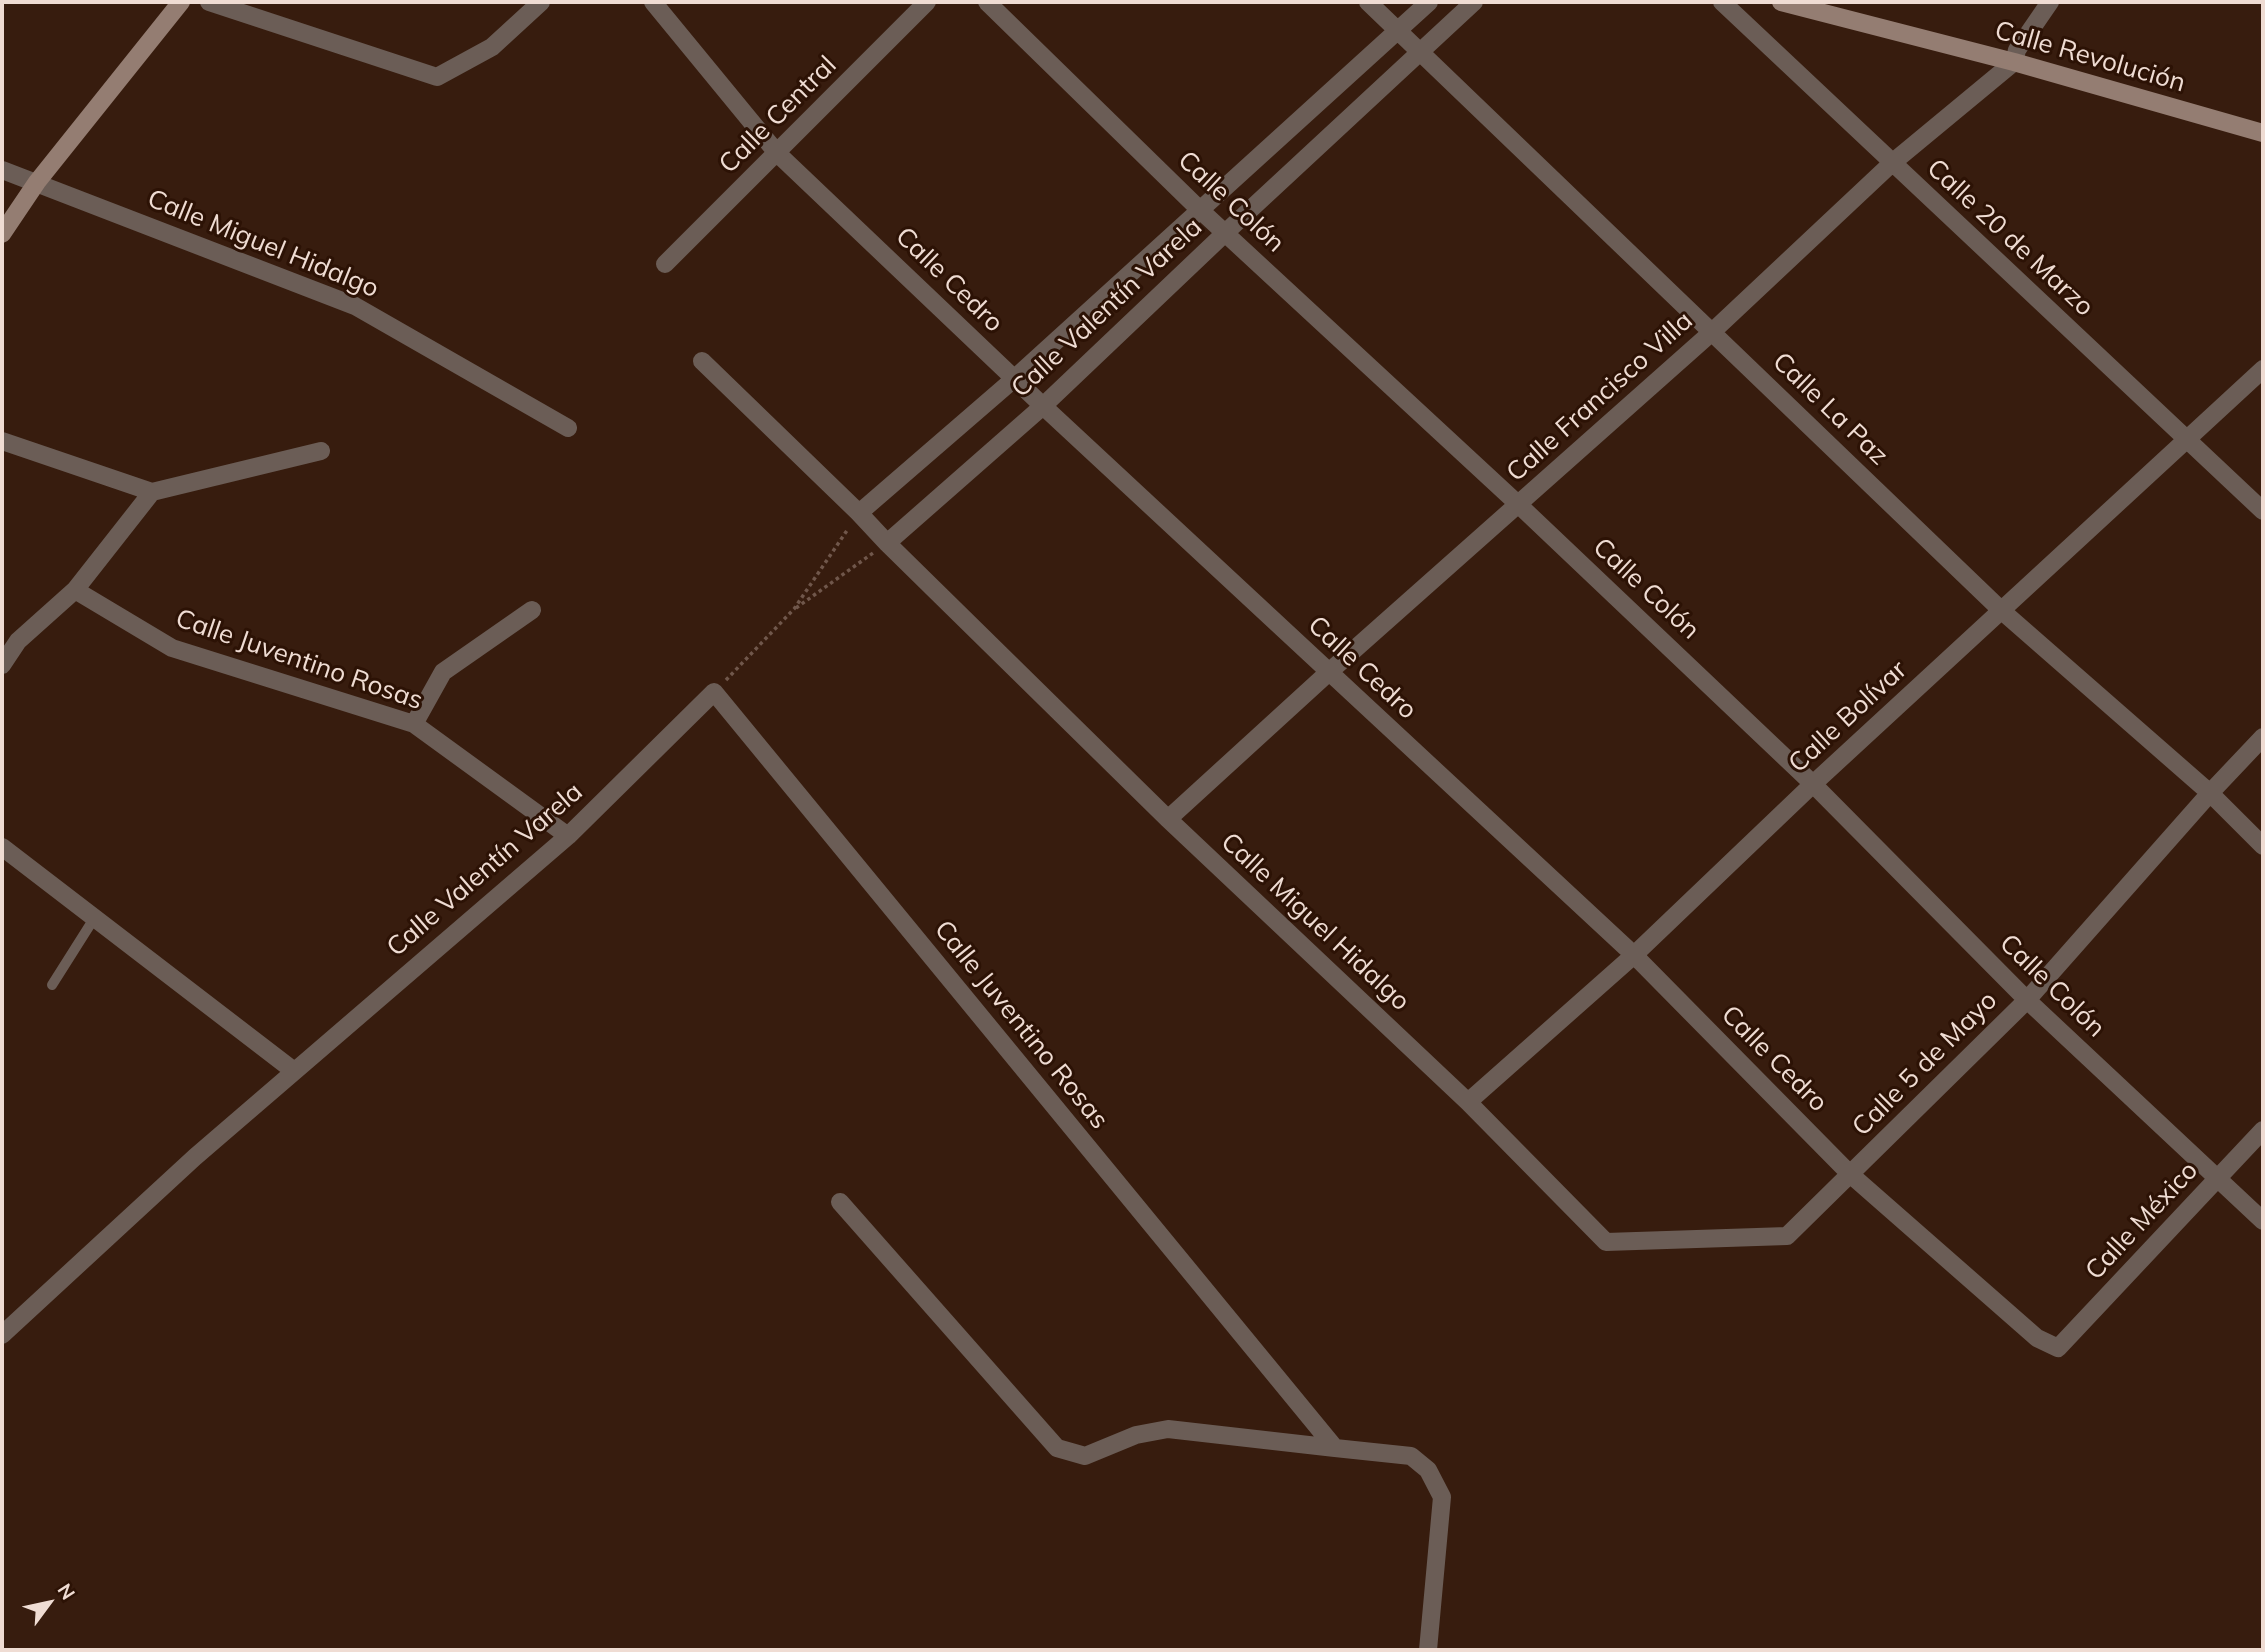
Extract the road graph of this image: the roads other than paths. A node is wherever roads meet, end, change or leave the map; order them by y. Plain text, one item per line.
1 (180, 2) edge
2 (209, 2) edge
3 (541, 2) edge
4 (653, 2) edge
5 (927, 2) edge
6 (987, 2) edge
7 (1367, 2) edge
8 (1429, 2) edge
9 (1474, 2) edge
10 (1722, 2) edge
11 (1780, 2) edge
12 (2050, 2) edge
13 (1398, 31) junction
14 (1420, 53) junction
15 (2014, 62) junction
16 (2263, 133) edge
17 (777, 153) junction
18 (1892, 163) junction
19 (2, 170) edge
20 (37, 182) junction
21 (1199, 209) junction
22 (1225, 233) junction
23 (2, 234) edge
24 (665, 264) dead end
25 (1712, 332) junction
26 (702, 361) dead end
27 (2263, 369) edge
28 (1014, 379) junction
29 (1043, 407) junction
30 (568, 428) dead end
31 (2186, 439) junction
32 (2, 441) edge
33 (321, 451) dead end
34 (152, 492) junction
35 (1519, 505) junction
36 (2263, 511) edge
37 (859, 513) junction
38 (887, 544) junction
39 (75, 590) junction
40 (532, 610) dead end
41 (2002, 611) junction
42 (2, 665) edge
43 (1329, 672) junction
44 (714, 692) joint
45 (414, 724) junction
46 (2263, 737) edge
47 (1813, 784) junction
48 (2210, 793) junction
49 (1168, 819) junction
50 (568, 836) junction
51 (2263, 846) edge
52 (2, 847) edge
53 (95, 918) junction
54 (1634, 955) junction
55 (52, 985) dead end
56 (2026, 1000) junction
57 (294, 1071) junction
58 (1468, 1102) junction
59 (2263, 1130) edge
60 (1850, 1174) junction
61 (2218, 1178) junction
62 (840, 1202) dead end
63 (2263, 1221) edge
64 (1787, 1236) joint
65 (2, 1335) edge
66 (2058, 1348) joint
67 (1335, 1448) junction
68 (1428, 1650) edge

1 - 20 street
2 - 3 street
4 - 17 street, Calle Cedro
5 - 17 street, Calle Central
6 - 21 street, Calle Colón
7 - 13 street, Calle La Paz
8 - 13 street, Calle Valentín Varela
9 - 14 street, Calle Valentín Varela
10 - 18 street, Calle 20 de Marzo
11 - 15 street, Calle Revolución
12 - 15 street, Calle Francisco Villa
13 - 14 street, Calle La Paz
13 - 21 street, Calle Valentín Varela
14 - 22 street, Calle Valentín Varela
14 - 25 street, Calle La Paz
15 - 16 street, Calle Revolución
15 - 18 street, Calle Francisco Villa
17 - 24 street, Calle Central
17 - 28 street, Calle Cedro
18 - 25 street, Calle Francisco Villa
18 - 31 street, Calle 20 de Marzo
19 - 20 street, Calle Miguel Hidalgo
20 - 23 street
20 - 30 street, Calle Miguel Hidalgo
21 - 22 street, Calle Colón
21 - 28 street, Calle Valentín Varela
22 - 29 street, Calle Valentín Varela
22 - 35 street, Calle Colón
25 - 35 street, Calle Francisco Villa
25 - 41 street, Calle La Paz
26 - 37 street, Calle Miguel Hidalgo
27 - 31 street, Calle Bolívar
28 - 29 street, Calle Cedro
28 - 37 street, Calle Valentín Varela
29 - 38 street, Calle Valentín Varela
29 - 43 street, Calle Cedro
31 - 36 street, Calle 20 de Marzo
31 - 41 street, Calle Bolívar
32 - 34 street
33 - 34 street
34 - 39 street
35 - 43 street, Calle Francisco Villa
35 - 47 street, Calle Colón
37 - 38 street, Calle Miguel Hidalgo
38 - 49 street, Calle Miguel Hidalgo
39 - 42 street
39 - 45 street, Calle Juventino Rosas
40 - 45 street
41 - 47 street, Calle Bolívar
41 - 48 street, Calle La Paz
43 - 49 street, Calle Francisco Villa
43 - 54 street, Calle Cedro
44 - 50 street, Calle Valentín Varela
44 - 67 street, Calle Juventino Rosas
45 - 50 street, Calle Juventino Rosas
46 - 48 street, Calle 5 de Mayo
47 - 54 street, Calle Bolívar
47 - 56 street, Calle Colón
48 - 51 street, Calle La Paz
48 - 56 street, Calle 5 de Mayo
49 - 58 street, Calle Miguel Hidalgo
50 - 57 street, Calle Valentín Varela
52 - 53 street
53 - 55 lane
53 - 57 street
54 - 58 street, Calle Bolívar
54 - 60 street, Calle Cedro
56 - 60 street, Calle 5 de Mayo
56 - 61 street, Calle Colón
57 - 65 street, Calle Valentín Varela
58 - 64 street, Calle Miguel Hidalgo
59 - 61 street, Calle México
60 - 64 street, Calle 5 de Mayo
60 - 66 street, Calle Cedro
61 - 63 street, Calle Colón
61 - 66 street, Calle México
62 - 67 street
67 - 68 street

